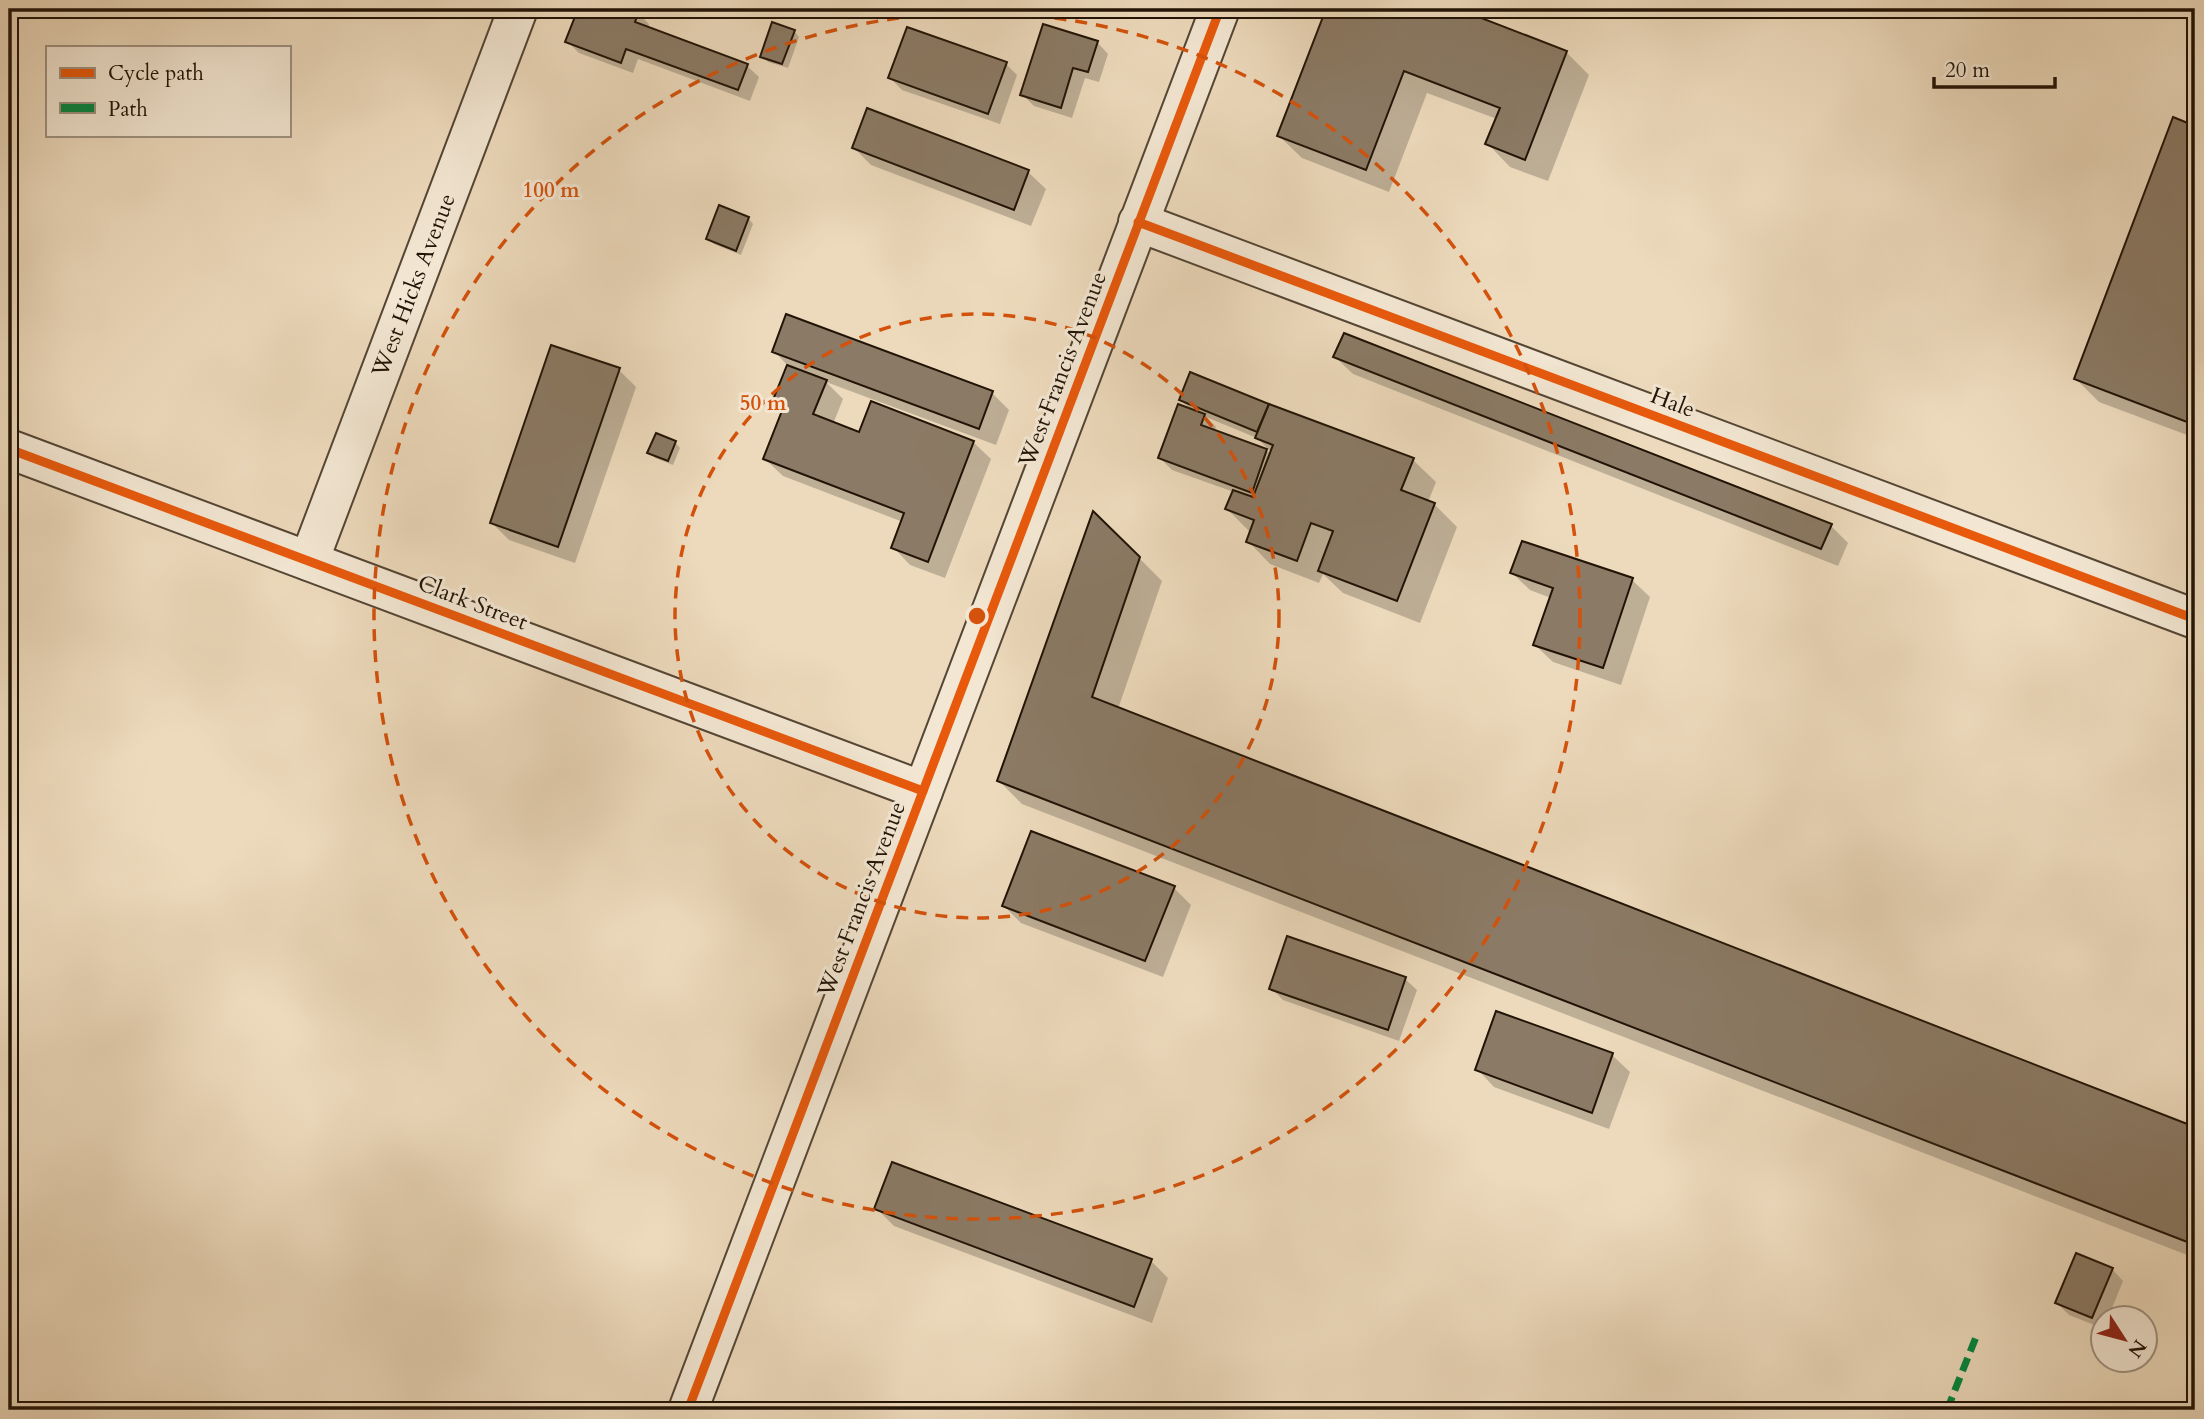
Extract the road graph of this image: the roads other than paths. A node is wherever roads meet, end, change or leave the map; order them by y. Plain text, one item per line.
1 (518, 9) edge
2 (1220, 9) edge
3 (1138, 222) junction
4 (9, 449) edge
5 (309, 561) junction
6 (2195, 619) edge
7 (923, 792) junction
8 (688, 1410) edge

1 - 5 street, West Hicks Avenue
2 - 3 street, West Francis Avenue
3 - 6 street, Hale
3 - 7 street, West Francis Avenue
4 - 5 street, Clark Street
5 - 7 street, Clark Street
7 - 8 street, West Francis Avenue

